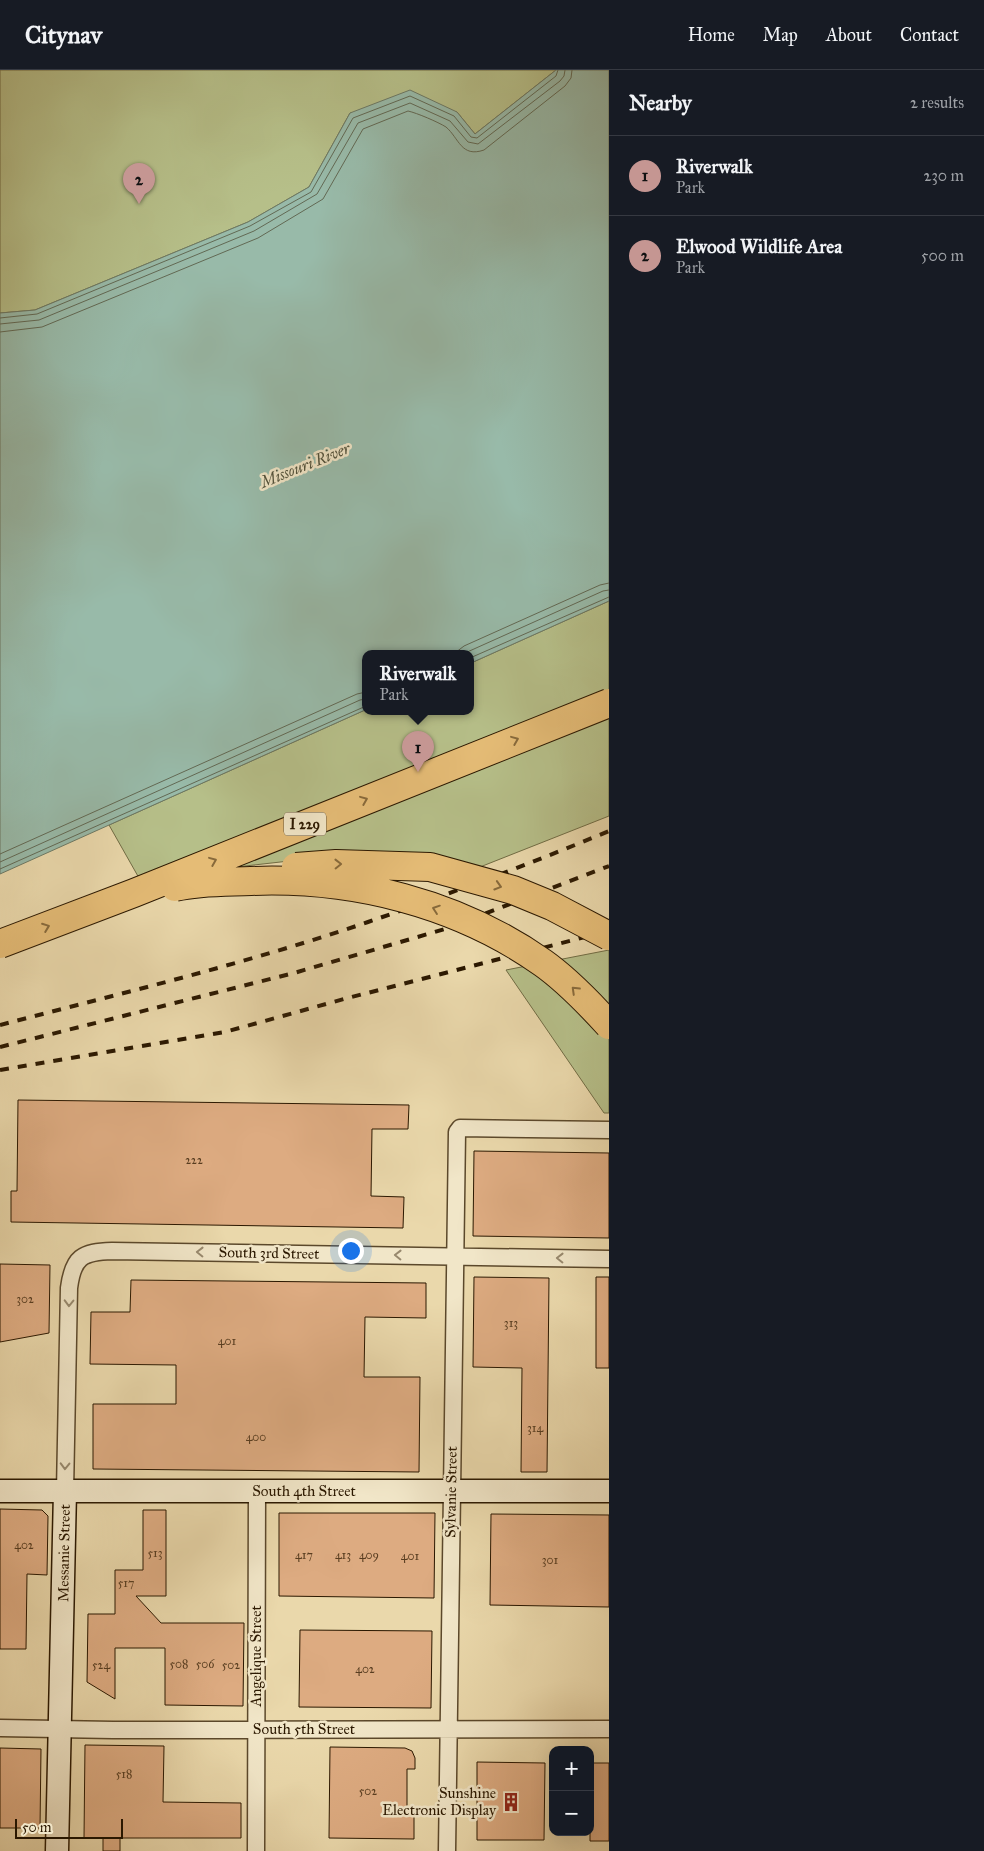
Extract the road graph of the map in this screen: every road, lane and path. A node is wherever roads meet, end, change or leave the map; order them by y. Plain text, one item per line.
1 (609, 702) edge
2 (134, 893) junction
3 (105, 904) dead end
4 (609, 936) edge
5 (0, 944) edge
6 (609, 1025) edge
7 (609, 1130) edge
8 (454, 1256) junction
9 (80, 1257) joint
10 (609, 1259) edge
11 (0, 1491) edge
12 (65, 1491) junction
13 (257, 1491) junction
14 (609, 1491) edge
15 (451, 1492) junction
16 (0, 1728) edge
17 (447, 1728) junction
18 (60, 1729) junction
19 (609, 1729) edge
20 (256, 1730) junction
21 (57, 1851) edge
22 (256, 1851) edge
23 (447, 1851) edge

2 -> 1 highway, I 229, bridge
2 -> 4 highway, bridge
5 -> 2 highway, I 229, bridge
6 -> 3 highway, bridge
7 - 8 street, Sylvanie Street
8 -> 9 street, South 3rd Street
10 -> 8 street, South 3rd Street
8 - 15 street, Sylvanie Street
9 -> 12 street, Messanie Street
11 - 12 main road, South 4th Street
12 - 13 main road, South 4th Street
12 - 18 main road, Messanie Street
13 - 15 main road, South 4th Street
13 - 20 street, Angelique Street
14 - 15 main road, South 4th Street
15 - 17 street, Sylvanie Street
16 - 18 street, South 5th Street
17 - 19 street, South 5th Street
17 - 20 street, South 5th Street
17 - 23 street, Sylvanie Street
18 - 20 street, South 5th Street
18 - 21 main road, Messanie Street
20 - 22 street, Angelique Street

